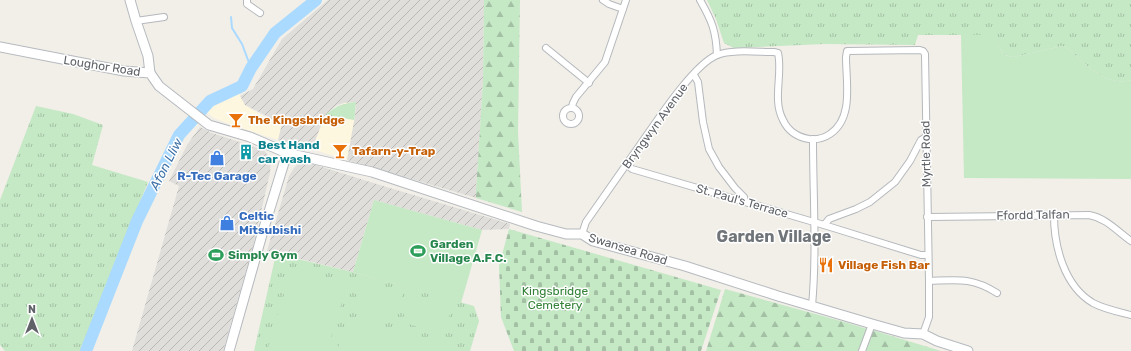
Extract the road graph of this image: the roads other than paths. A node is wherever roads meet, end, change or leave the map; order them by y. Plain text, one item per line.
1 (130, 0) edge
2 (247, 0) edge
3 (603, 0) edge
4 (626, 0) edge
5 (700, 0) edge
6 (623, 9) junction
7 (260, 14) dead end
8 (164, 17) dead end
9 (136, 21) junction
10 (0, 47) edge
11 (546, 48) dead end
12 (717, 55) junction
13 (150, 73) junction
14 (694, 74) junction
15 (589, 83) junction
16 (572, 107) dead end
17 (209, 125) joint
18 (926, 137) junction
19 (812, 139) junction
20 (288, 153) junction
21 (626, 164) junction
22 (745, 202) junction
23 (1054, 215) junction
24 (927, 218) junction
25 (814, 222) junction
26 (824, 225) junction
27 (582, 234) junction
28 (1131, 241) edge
29 (928, 255) junction
30 (929, 281) junction
31 (997, 293) dead end
32 (812, 306) junction
33 (1131, 315) edge
34 (872, 324) junction
35 (923, 334) junction
36 (229, 351) edge
37 (862, 351) edge
38 (966, 351) edge

1 - 9 main road
2 - 7 street
3 - 6 street
4 - 6 street
5 - 12 street
6 - 15 street
8 - 9 street
9 - 13 main road
10 - 13 main road, Loughor Road
11 - 15 street
12 - 14 street, Bryngwyn Avenue
12 - 19 street, Bryngwyn Avenue
13 - 17 main road, Loughor Road
14 - 21 street, Bryngwyn Avenue
14 - 22 street
15 - 16 street
17 - 20 main road, Swansea Road
18 - 19 street, Myrtle Road
18 - 24 street, Myrtle Road
18 - 26 street
19 - 25 street
20 - 27 main road, Swansea Road
20 - 36 main road
21 - 22 street, St. Paul's Terrace
21 - 27 street, Bryngwyn Avenue
22 - 25 street, St. Paul's Terrace
23 - 24 street, Ffordd Talfan
23 - 28 street, Ffordd Talfan
23 - 33 street
24 - 29 street, Myrtle Road
25 - 26 street, St. Paul's Terrace
25 - 32 street
26 - 29 street, St. Paul's Terrace
27 - 32 main road, Swansea Road
29 - 30 street, Myrtle Road
30 - 31 street
30 - 35 street, Myrtle Road
32 - 34 main road, Swansea Road
34 - 35 main road, Swansea Road
34 - 37 street
35 - 38 main road, Swansea Road

